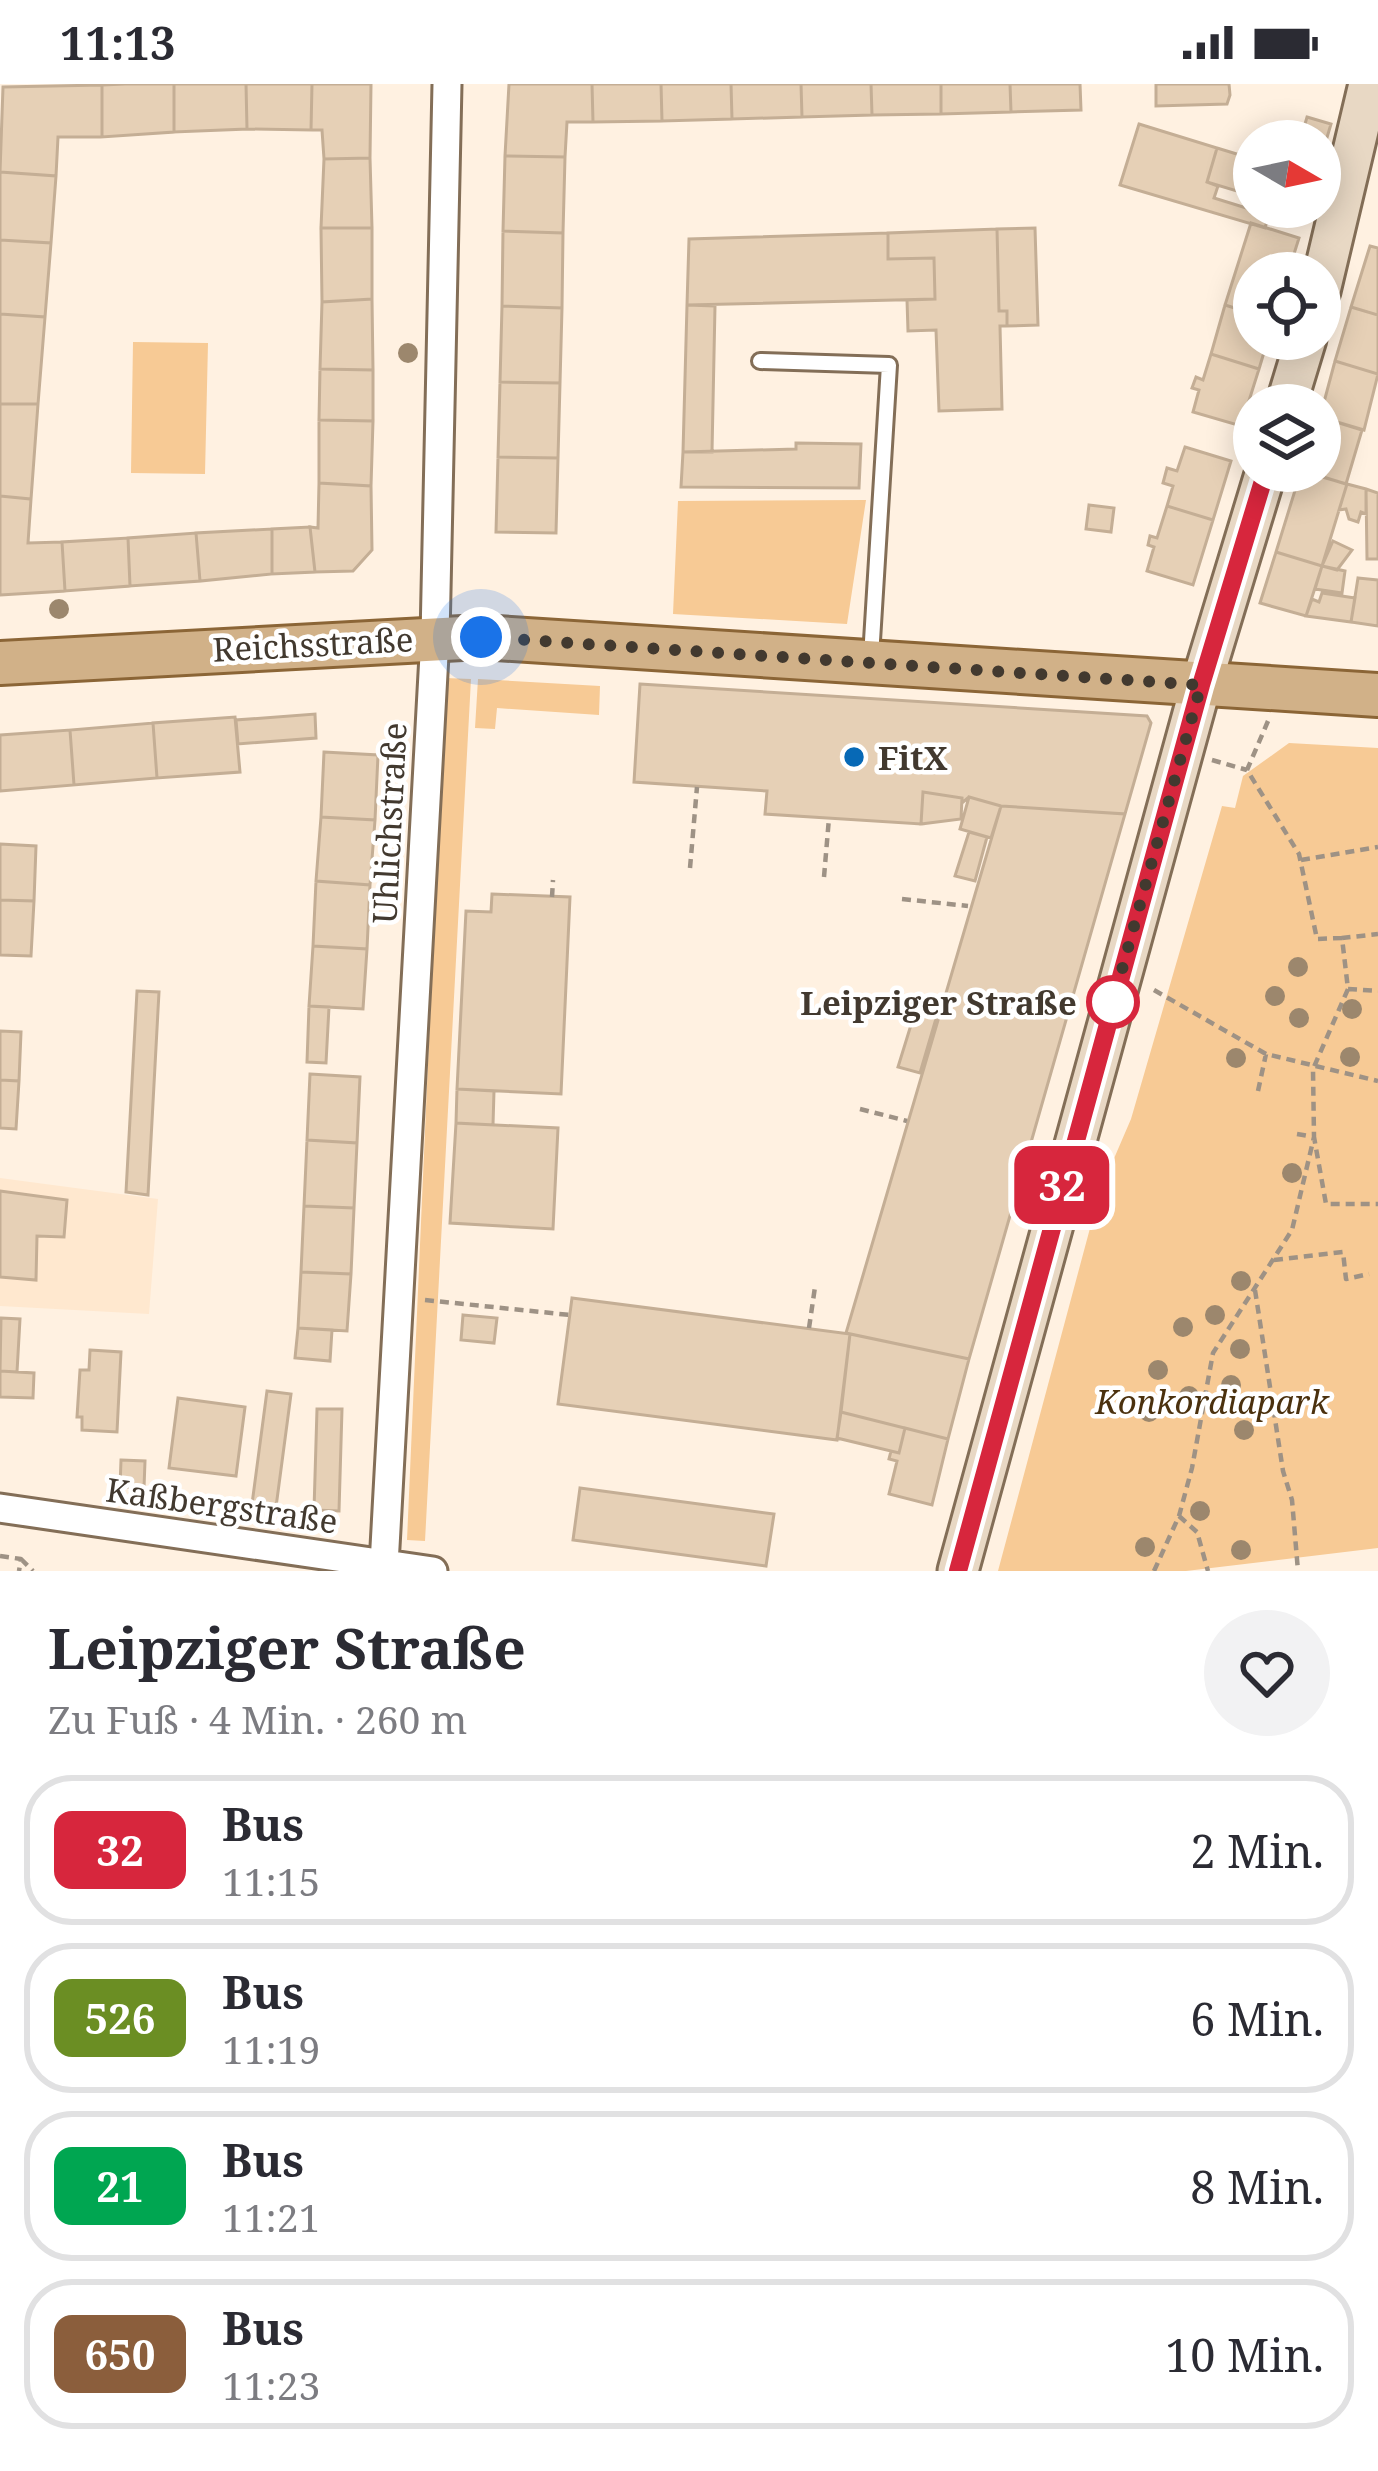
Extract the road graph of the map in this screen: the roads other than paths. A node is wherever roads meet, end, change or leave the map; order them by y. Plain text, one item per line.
1 (447, 84) edge
2 (1370, 84) edge
3 (1329, 252) edge
4 (760, 361) dead end
5 (1260, 492) edge
6 (435, 637) junction
7 (0, 662) edge
8 (871, 664) junction
9 (1201, 685) junction
10 (1378, 695) edge
11 (0, 1508) edge
12 (384, 1565) junction
13 (433, 1571) edge
14 (958, 1571) edge

1 - 6 street, Uhlichstraße
2 - 3 main road
4 - 8 lane
5 - 9 main road
6 - 7 main road, Reichsstraße
6 - 8 main road, Reichsstraße
6 - 12 street, Uhlichstraße
8 - 9 main road, Reichsstraße
9 - 10 main road
9 - 14 main road
11 - 12 street, Kaßbergstraße
12 - 13 street, Kaßbergstraße

